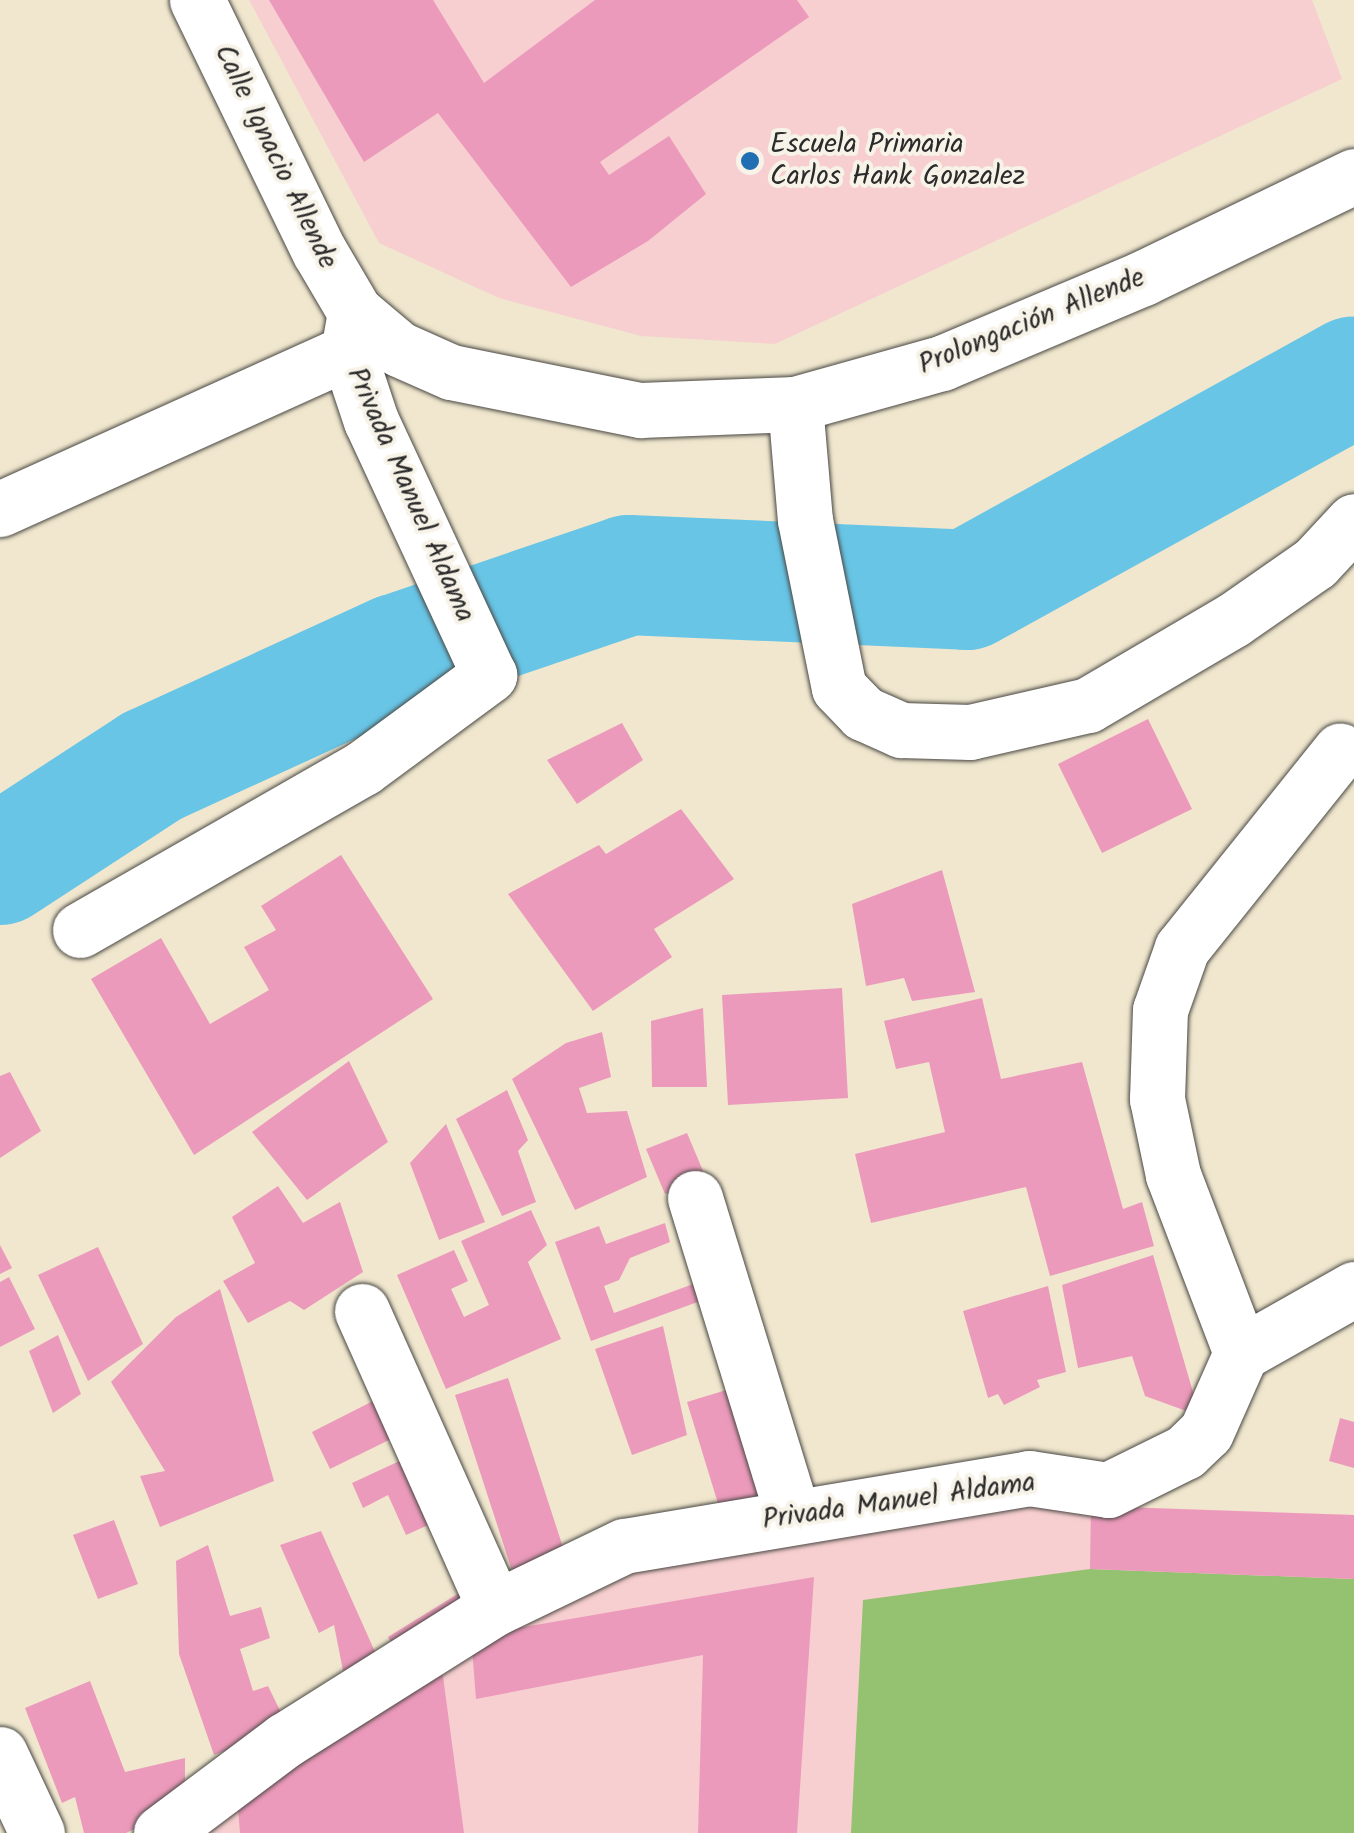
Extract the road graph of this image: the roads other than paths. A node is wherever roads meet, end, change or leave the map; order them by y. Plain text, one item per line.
1 (198, 0) edge
2 (1354, 176) edge
3 (352, 332) junction
4 (795, 404) junction
5 (0, 510) edge
6 (1354, 521) edge
7 (1340, 751) dead end
8 (80, 930) dead end
9 (694, 1198) dead end
10 (1354, 1289) edge
11 (362, 1311) dead end
12 (1241, 1353) junction
13 (792, 1514) junction
14 (495, 1608) junction
15 (0, 1754) edge
16 (37, 1833) edge
17 (161, 1833) edge

1 - 3 street, Calle Ignacio Allende
2 - 4 street, Prolongación Allende
3 - 4 street, Prolongación Allende
3 - 5 street
3 - 8 street, Privada Manuel Aldama
4 - 6 street
7 - 12 street
9 - 13 street
10 - 12 street
11 - 14 street
12 - 13 street, Privada Manuel Aldama
13 - 14 street, Privada Manuel Aldama
14 - 17 street, Privada Manuel Aldama
15 - 16 street

